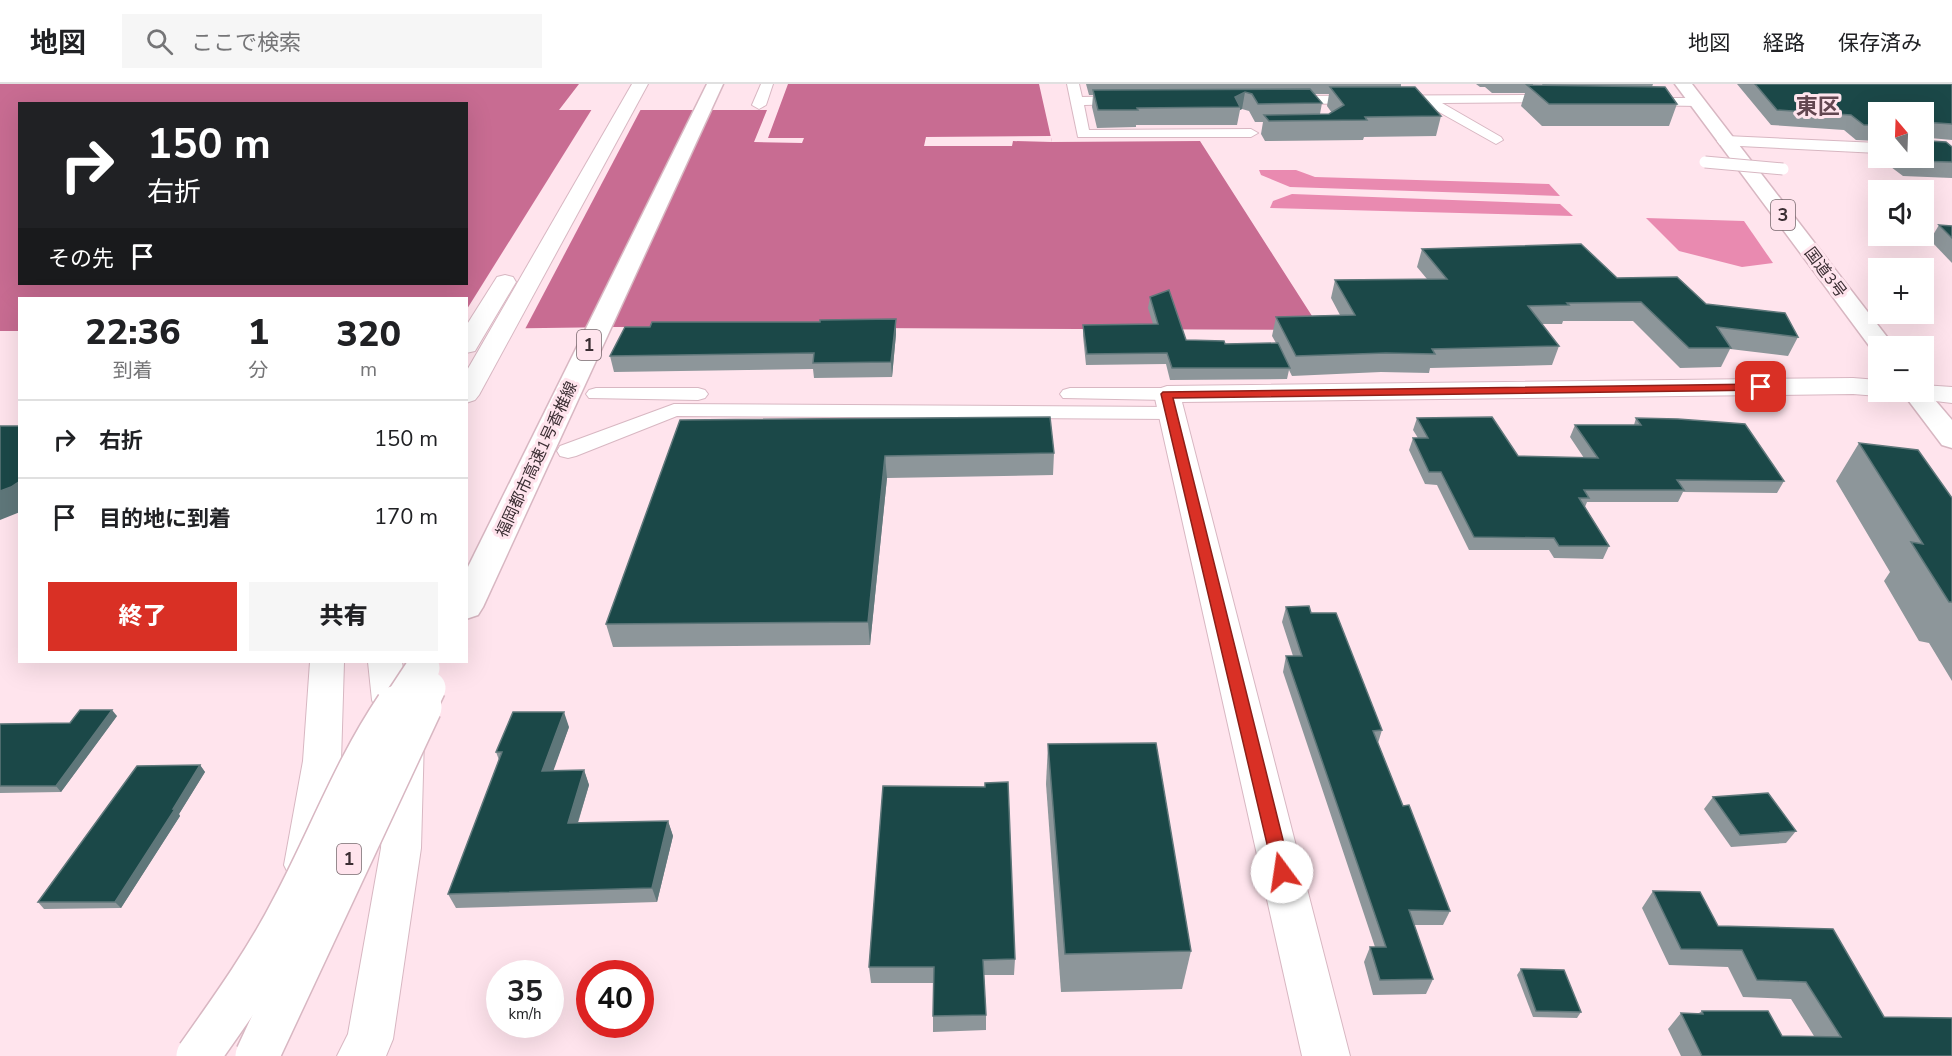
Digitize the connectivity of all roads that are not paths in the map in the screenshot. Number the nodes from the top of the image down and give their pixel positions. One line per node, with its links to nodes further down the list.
1 (623, 84): 31 (street)
2 (640, 84): 33 (street)
3 (767, 84): 22 (street)
4 (1073, 84): 18 (street)
5 (1320, 84): 15 (street)
6 (1401, 84): 16 (street)
7 (1467, 84): 17 (street)
8 (1535, 84): 12 (street)
9 (1683, 84): 21 (highway, 国道3号 / 3)
10 (712, 87): 42 (highway, 福岡都市高速1号香椎線 / 1); 43 (highway, 福岡都市高速1号香椎線 / 1)
11 (1270, 92): 14 (street)
12 (1542, 99): 17 (street); 19 (street)
13 (1143, 100): 18 (street)
14 (1312, 100): 15 (street); 23 (street)
15 (1332, 100): 16 (street)
16 (1427, 100): 17 (street); 25 (street)
17 (1495, 100)
18 (1076, 101): 24 (street)
19 (1557, 102)
20 (1628, 102): 21 (street)
21 (1698, 102): 26 (highway, 国道3号 / 3)
22 (759, 105)
23 (1324, 116)
24 (1252, 130)
25 (1496, 140)
26 (1726, 141): 27 (street); 30 (highway, 国道3号 / 3)
27 (1868, 148)
28 (1705, 162): 29 (street, bridge)
29 (1783, 169)
30 (1874, 336)
31 (468, 343)
32 (1868, 387): 39 (street)
33 (468, 391)
34 (596, 394): 39 (street)
35 (1934, 394): 36 (street)
36 (1952, 395)
37 (1868, 401): 39 (street)
38 (1924, 402): 40 (highway)
39 (1169, 404): 41 (street); 52 (street)
40 (1952, 439)
41 (568, 451)
42 (468, 580)
43 (468, 604)
44 (327, 663): 48 (street)
45 (421, 667): 46 (highway, bridge); 47 (highway, bridge); 49 (highway, 1, bridge); 50 (highway, 1, bridge); 51 (street)
46 (198, 1056)
47 (216, 1056)
48 (238, 1056)
49 (246, 1056)
50 (257, 1056)
51 (361, 1056)
52 (1326, 1056)

